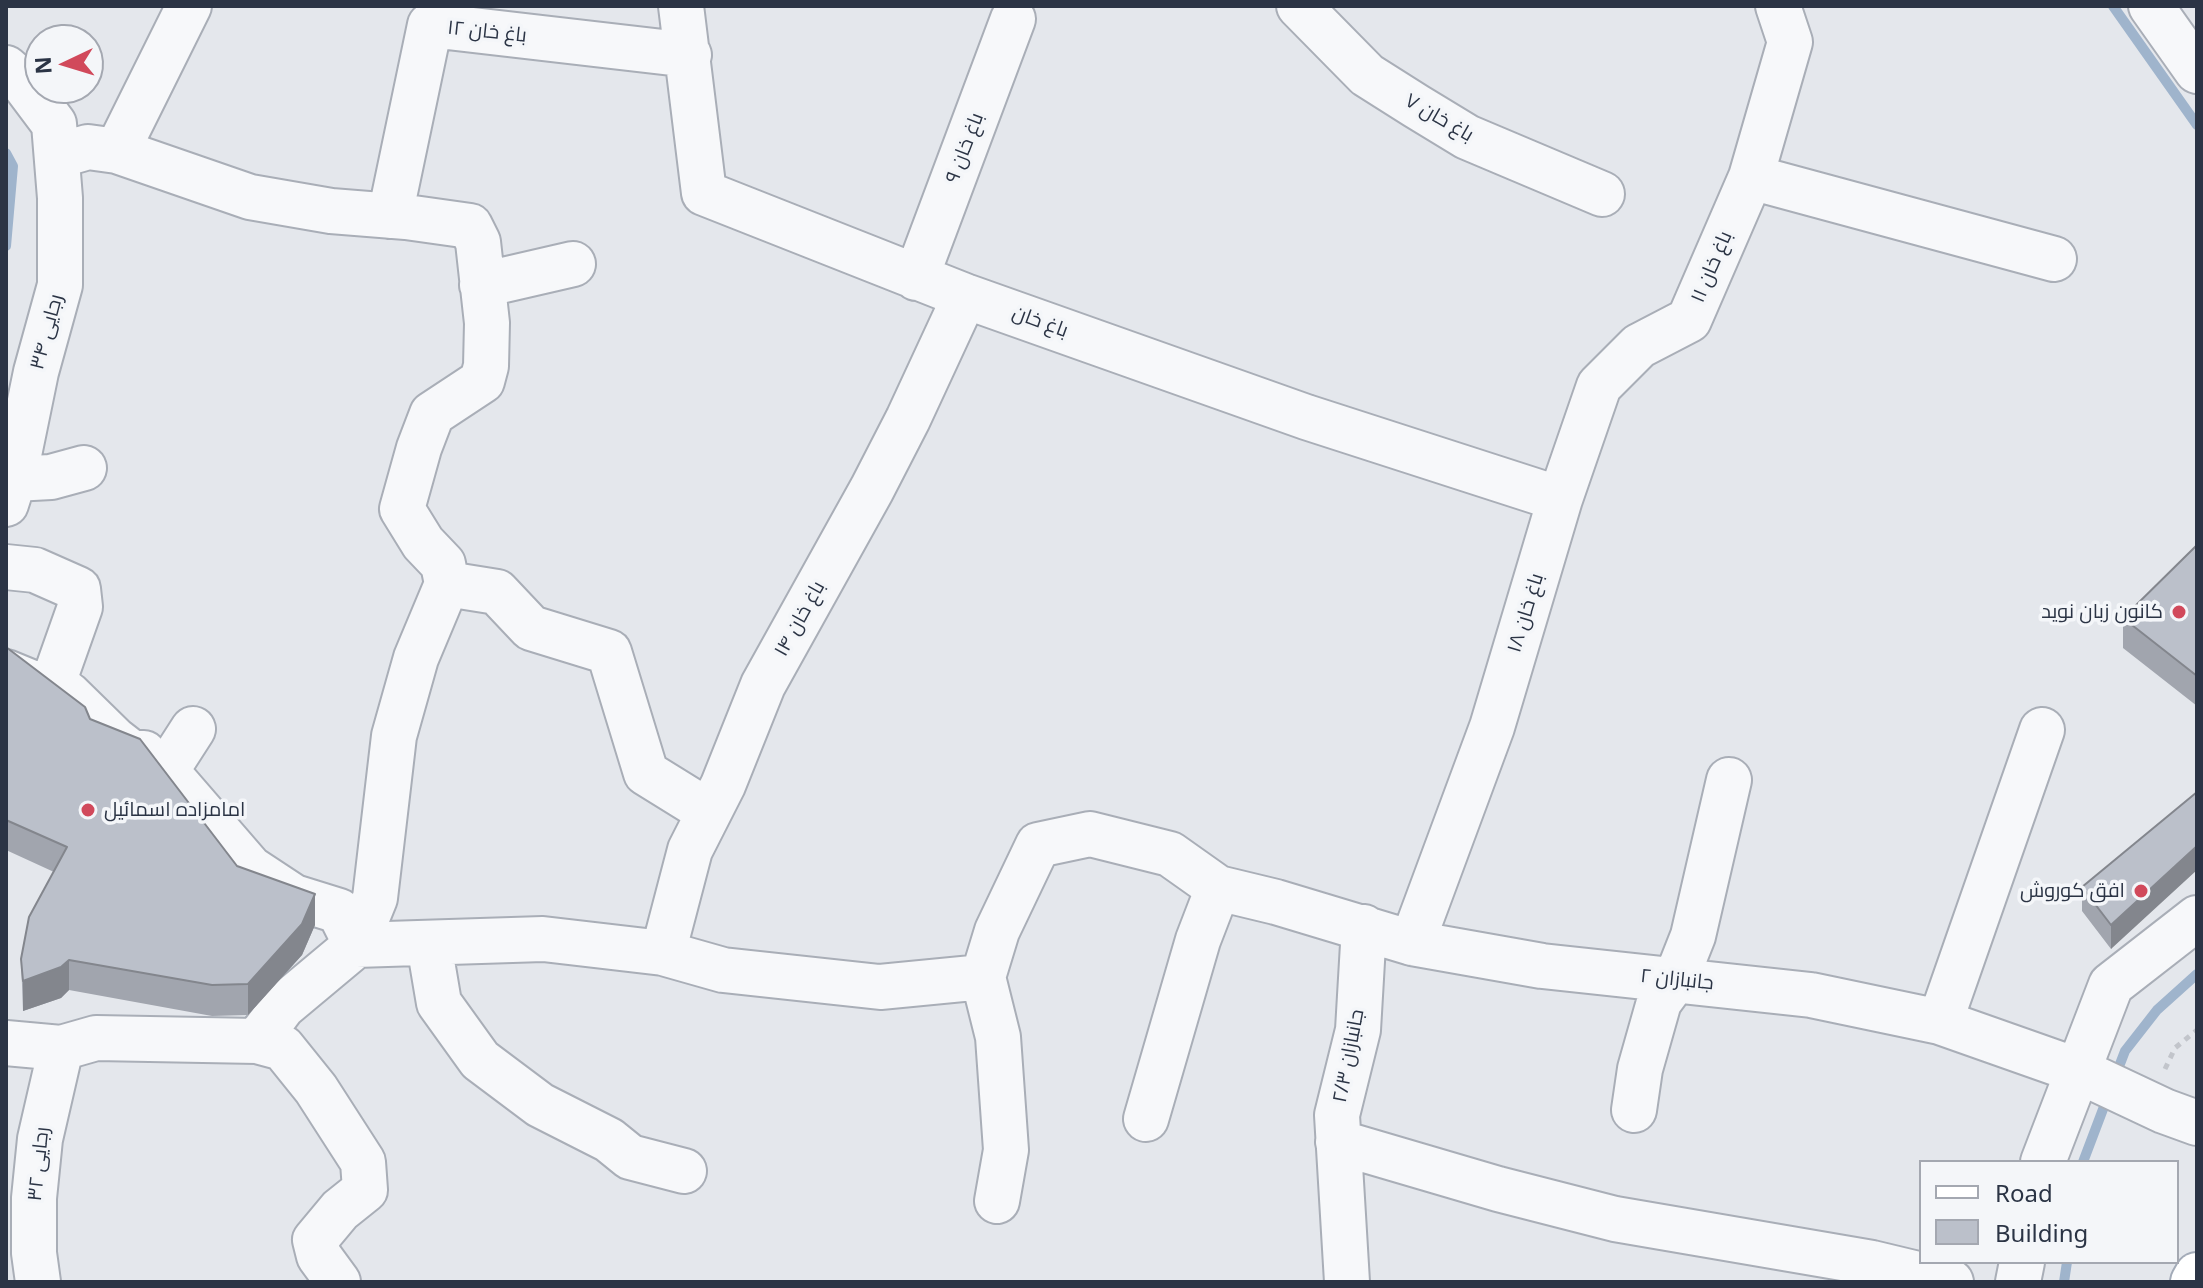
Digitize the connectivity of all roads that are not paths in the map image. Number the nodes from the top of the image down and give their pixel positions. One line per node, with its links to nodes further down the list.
1 (189, 6): 10 (street)
2 (681, 6): 7 (street, باغ خان)
3 (1299, 6): 13 (street, باغ خان ۷)
4 (1778, 6): 12 (street, باغ خان ۱۱)
5 (2151, 6): 9 (street)
6 (1013, 19): 17 (street, باغ خان ۹)
7 (689, 55): 14 (street, باغ خان ۱۲); 17 (street, باغ خان)
8 (6, 68): 11 (street, رجایی ۳۴)
9 (2197, 71)
10 (117, 151): 11 (street); 14 (street)
11 (57, 156): 20 (street, رجایی ۳۴)
12 (1751, 177): 15 (street); 23 (street, باغ خان ۱۱)
13 (1602, 194)
14 (390, 216): 18 (street)
15 (2054, 259)
16 (573, 264): 18 (street)
17 (916, 278): 19 (street, باغ خان)
18 (482, 285): 25 (street)
19 (965, 296): 23 (street, باغ خان); 32 (street, باغ خان ۱۴)
20 (21, 365): 22 (street, رجایی ۳۴)
21 (84, 468): 22 (street)
22 (10, 492)
23 (1560, 499): 36 (street, باغ خان ۱۸)
24 (6, 567): 27 (street)
25 (447, 584): 32 (street); 38 (street)
26 (6, 672): 27 (street)
27 (51, 689): 30 (street)
28 (193, 729): 30 (street)
29 (2042, 730): 42 (street)
30 (166, 771): 38 (street)
31 (1729, 780): 41 (street)
32 (709, 812): 39 (street, باغ خان ۱۴)
33 (1218, 888): 35 (street, جانبازان ۲); 40 (street); 48 (street)
34 (2197, 918): 46 (street)
35 (1364, 927): 36 (street, جانبازان ۲); 50 (street, جانبازان ۲/۳)
36 (1412, 943): 41 (street, جانبازان ۲)
37 (429, 944): 38 (street); 39 (street); 52 (street)
38 (356, 945): 43 (street)
39 (663, 953): 40 (street)
40 (983, 977): 53 (street)
41 (1676, 979): 42 (street, جانبازان ۲); 47 (street)
42 (1940, 1022): 46 (street, جانبازان ۲)
43 (257, 1041): 45 (street); 57 (street)
44 (6, 1043): 45 (street)
45 (61, 1048): 56 (street, رجایی ۳۲)
46 (2079, 1071): 49 (street, جانبازان ۲); 51 (street)
47 (1634, 1110)
48 (1146, 1119)
49 (2197, 1123)
50 (1338, 1142): 54 (street); 58 (street, جانبازان ۲/۳)
51 (2044, 1160)
52 (684, 1171)
53 (997, 1201)
54 (1867, 1273): 59 (street)
55 (2197, 1275): 60 (main road)
56 (38, 1282)
57 (338, 1282)
58 (1347, 1282)
59 (1951, 1282)
60 (2193, 1282)

